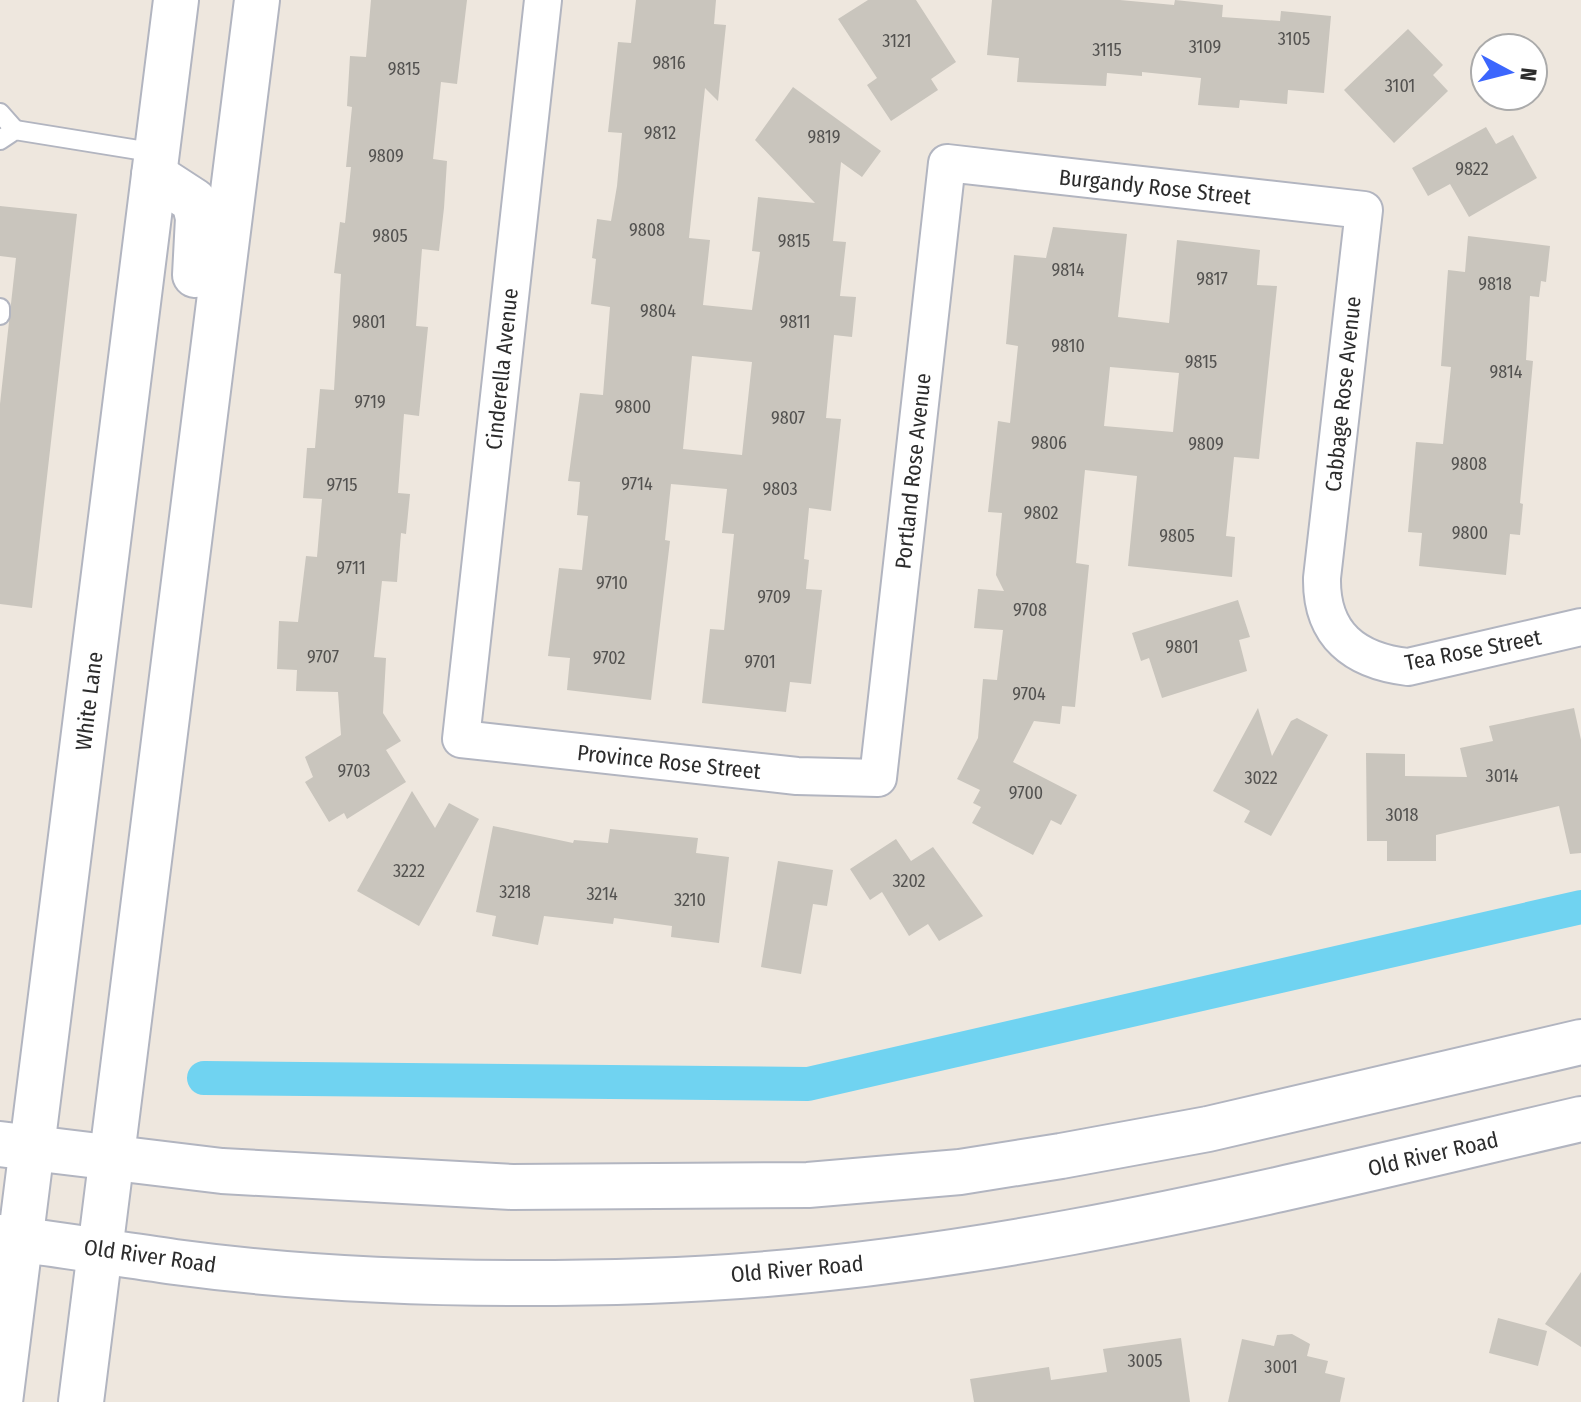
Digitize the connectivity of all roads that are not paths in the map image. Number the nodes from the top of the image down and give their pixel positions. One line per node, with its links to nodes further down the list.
1 (176, 0): 7 (main road, White Lane)
2 (257, 0): 11 (main road)
3 (543, 0): 14 (street, Cinderella Avenue)
4 (0, 113): 5 (lane)
5 (8, 135): 7 (lane)
6 (947, 163): 8 (street, Burgandy Rose Street); 15 (street, Portland Rose Avenue)
7 (156, 164): 11 (main road); 18 (main road, White Lane)
8 (1364, 210): 12 (street, Cabbage Rose Avenue)
9 (0, 308): 10 (lane)
10 (0, 315)
11 (204, 414): 19 (main road)
12 (1322, 578): 13 (street, Tea Rose Street)
13 (1581, 627)
14 (461, 739): 15 (street, Province Rose Street)
15 (878, 778)
16 (1581, 1042): 19 (main road)
17 (1581, 1119): 21 (main road, Old River Road)
18 (16, 1145): 19 (main road); 20 (main road, White Lane)
19 (111, 1158): 21 (main road)
20 (10, 1238): 21 (main road, Old River Road); 22 (main road, White Lane)
21 (100, 1249): 23 (main road)
22 (0, 1402)
23 (81, 1402)

